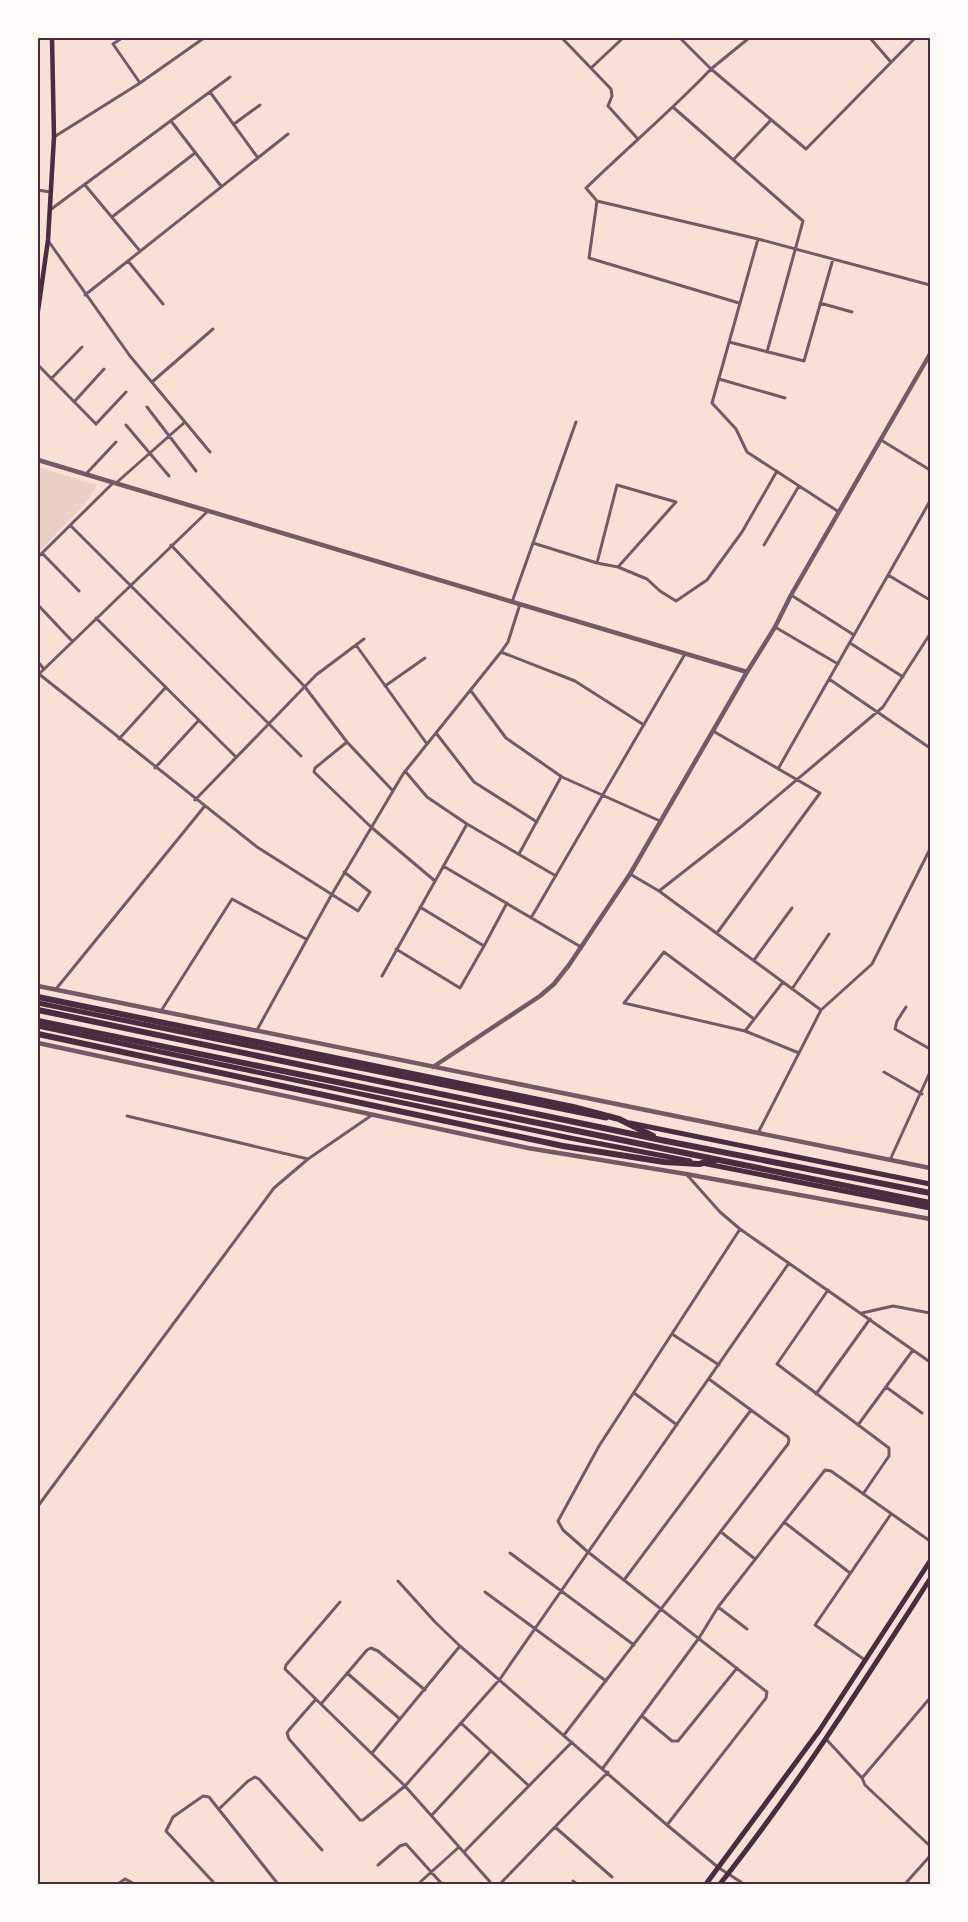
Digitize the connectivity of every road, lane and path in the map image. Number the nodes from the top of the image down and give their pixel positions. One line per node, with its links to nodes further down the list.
1 (52, 38): 22 (main road)
2 (122, 38): 14 (street)
3 (204, 38): 14 (street)
4 (562, 38): 11 (street)
5 (623, 38): 11 (street)
6 (680, 38): 12 (street)
7 (749, 38): 12 (street)
8 (870, 38): 10 (street)
9 (915, 38): 10 (street)
10 (890, 61): 18 (street)
11 (591, 68): 23 (street)
12 (711, 69): 17 (street); 18 (street)
13 (230, 77): 15 (street)
14 (141, 82): 22 (street)
15 (210, 92): 19 (street); 20 (street)
16 (260, 105): 20 (street)
17 (674, 108): 23 (street); 26 (street)
18 (770, 120): 26 (street)
19 (171, 121): 24 (street); 27 (street)
20 (234, 124): 25 (street)
21 (288, 134): 25 (street)
22 (54, 137): 30 (main road)
23 (637, 138): 31 (street)
24 (195, 153): 28 (street); 33 (street)
25 (258, 158): 28 (street)
26 (734, 159): 36 (street)
27 (85, 185): 32 (street); 33 (street)
28 (221, 187): 37 (street)
29 (38, 189): 30 (street)
30 (50, 192): 32 (main road)
31 (597, 201): 34 (street); 43 (street)
32 (50, 210): 35 (main road)
33 (112, 217): 37 (street)
34 (758, 239): 36 (street); 43 (street)
35 (48, 240): 41 (street); 42 (main road)
36 (795, 249): 38 (street); 51 (street)
37 (140, 251): 39 (street)
38 (833, 259): 40 (street); 44 (street)
39 (128, 261): 41 (street); 45 (street)
40 (930, 285)
41 (85, 295): 57 (street)
42 (39, 298): 46 (main road)
43 (739, 303): 49 (street)
44 (820, 303): 47 (street); 51 (street)
45 (163, 304)
46 (38, 311)
47 (852, 312)
48 (213, 329): 57 (street)
49 (729, 342): 51 (street); 56 (street)
50 (82, 347): 55 (street)
51 (767, 352)
52 (930, 354): 66 (street)
53 (38, 365): 55 (street)
54 (104, 369): 60 (street)
55 (51, 378): 60 (street)
56 (719, 379): 59 (street); 73 (street)
57 (152, 382): 62 (street)
58 (126, 392): 60 (street)
59 (785, 398)
60 (74, 402)
61 (147, 407): 65 (street)
62 (185, 422): 65 (street); 68 (street)
63 (576, 422): 82 (street)
64 (126, 425): 69 (street)
65 (169, 436): 69 (street); 72 (street)
66 (881, 440): 71 (street); 80 (street)
67 (116, 442): 74 (street)
68 (210, 452)
69 (150, 453): 75 (street); 76 (street)
70 (38, 460): 74 (street)
71 (930, 470)
72 (196, 471)
73 (777, 471): 77 (street); 88 (street)
74 (85, 475): 76 (street)
75 (169, 476)
76 (114, 483): 79 (street); 81 (street)
77 (799, 486): 80 (street); 84 (street)
78 (930, 501): 89 (street)
79 (208, 511): 83 (street); 94 (street)
80 (839, 512): 92 (street)
81 (70, 525): 85 (street); 90 (street)
82 (533, 543): 87 (street); 94 (street)
83 (171, 545): 90 (street); 117 (street)
84 (764, 545)
85 (42, 553): 86 (street); 91 (street)
86 (38, 557)
87 (597, 563): 88 (street); 88 (street)
88 (618, 567)
89 (888, 575): 93 (street); 100 (street)
90 (130, 585): 97 (street); 121 (street)
91 (79, 591)
92 (791, 595): 98 (street); 100 (street)
93 (930, 600)
94 (512, 602): 95 (street)
95 (520, 604): 105 (street); 106 (street)
96 (38, 605): 102 (street)
97 (96, 618): 102 (street); 116 (street)
98 (775, 627): 109 (street); 111 (street)
99 (930, 634): 113 (street)
100 (854, 635): 103 (street)
101 (364, 639): 104 (street)
102 (72, 641): 110 (street)
103 (850, 643): 109 (street); 113 (street)
104 (356, 645): 115 (street); 117 (street)
105 (501, 652): 118 (street); 122 (street)
106 (685, 654): 111 (street); 122 (street)
107 (424, 658): 115 (street)
108 (38, 662): 110 (street)
109 (838, 664): 114 (street)
110 (44, 669): 112 (street)
111 (747, 672): 123 (street)
112 (38, 674): 125 (street)
113 (903, 677): 119 (street)
114 (829, 679): 119 (street); 132 (street)
115 (385, 686): 127 (street)
116 (166, 687): 120 (street); 125 (street)
117 (305, 687): 121 (street); 126 (street)
118 (471, 691): 124 (street); 134 (street)
119 (878, 711): 128 (street); 135 (street)
120 (200, 720): 130 (street); 131 (street)
121 (268, 724): 129 (street); 130 (street)
122 (644, 725): 137 (street)
123 (713, 730): 132 (street); 140 (street)
124 (436, 733): 127 (street); 141 (street)
125 (119, 739): 131 (street)
126 (347, 742): 136 (street); 143 (street)
127 (427, 744): 133 (street)
128 (930, 748)
129 (301, 756)
130 (236, 757): 138 (street)
131 (155, 768): 138 (street)
132 (778, 769): 135 (street)
133 (405, 771): 136 (street); 142 (street)
134 (562, 777): 137 (street); 141 (street)
135 (798, 780): 151 (street); 157 (street)
136 (393, 791): 143 (street)
137 (603, 795): 140 (street); 149 (street)
138 (195, 800): 139 (street)
139 (204, 807): 152 (street); 168 (street)
140 (660, 821): 148 (street)
141 (537, 822): 145 (street)
142 (467, 824): 145 (street); 146 (street)
143 (371, 827): 147 (street); 150 (street)
144 (930, 849): 173 (street)
145 (519, 854): 149 (street)
146 (443, 866): 150 (street); 153 (street)
147 (344, 872): 152 (street); 152 (street)
148 (630, 874): 151 (street); 161 (street)
149 (556, 876): 156 (street)
150 (435, 881): 154 (street)
151 (659, 891): 157 (street)
152 (332, 894): 159 (street)
153 (507, 903): 156 (street); 160 (street)
154 (420, 907): 160 (street); 162 (street)
155 (792, 908): 163 (street)
156 (531, 918): 161 (street)
157 (717, 933): 163 (street)
158 (829, 934): 167 (street)
159 (306, 939): 174 (street); 178 (street)
160 (484, 946): 162 (street)
161 (581, 947): 184 (street)
162 (396, 950): 164 (street)
163 (754, 961): 165 (street)
164 (382, 976)
165 (783, 982): 167 (street); 175 (street)
166 (38, 986): 168 (street)
167 (792, 988): 173 (street)
168 (55, 990): 174 (street)
169 (38, 997): 191 (highway)
170 (38, 1003): 197 (main road)
171 (906, 1007): 182 (street)
172 (38, 1010): 191 (highway)
173 (821, 1010): 183 (street)
174 (161, 1011): 178 (street)
175 (754, 1019): 179 (street); 179 (street)
176 (38, 1021): 193 (highway)
177 (38, 1026): 200 (main road)
178 (257, 1030): 184 (street)
179 (745, 1031): 183 (street)
180 (38, 1034): 193 (highway)
181 (38, 1042): 188 (street)
182 (930, 1048)
183 (799, 1053): 190 (street)
184 (433, 1067): 190 (street)
185 (884, 1072): 187 (street)
186 (930, 1072): 187 (street)
187 (922, 1094): 194 (street)
188 (372, 1115): 192 (street); 196 (street)
189 (127, 1116): 192 (street)
190 (758, 1133): 194 (street)
191 (661, 1140): 198 (highway)
192 (308, 1159): 221 (street)
193 (718, 1160): 199 (highway)
194 (890, 1160): 195 (street)
195 (930, 1168)
196 (686, 1174): 201 (street); 202 (street)
197 (930, 1184)
198 (930, 1193)
199 (930, 1203)
200 (930, 1208)
201 (930, 1219)
202 (740, 1229): 203 (street); 208 (street)
203 (789, 1263): 204 (street); 211 (street)
204 (828, 1290): 205 (street); 215 (street)
205 (862, 1313): 206 (street); 207 (street)
206 (930, 1313)
207 (870, 1319): 209 (street); 215 (street)
208 (672, 1334): 211 (street); 214 (street)
209 (913, 1350): 210 (street); 213 (street)
210 (930, 1362)
211 (719, 1365): 212 (street)
212 (709, 1379): 216 (street); 218 (street)
213 (886, 1387): 217 (street); 219 (street)
214 (634, 1393): 218 (street); 226 (street)
215 (816, 1394): 219 (street)
216 (751, 1410): 224 (street); 232 (street)
217 (922, 1413)
218 (677, 1425): 226 (street)
219 (858, 1425): 220 (street)
220 (863, 1494): 222 (street); 223 (street)
221 (38, 1506)
222 (891, 1514): 225 (street); 230 (street)
223 (784, 1522): 228 (street); 230 (street)
224 (721, 1532): 228 (street); 238 (street)
225 (930, 1541)
226 (588, 1552): 232 (street); 234 (street)
227 (510, 1553): 234 (street)
228 (755, 1559): 237 (street)
229 (930, 1561): 244 (main road)
230 (850, 1573): 244 (street)
231 (930, 1579): 251 (main road)
232 (624, 1580): 238 (street)
233 (398, 1581): 243 (street)
234 (561, 1591): 239 (street); 242 (street)
235 (485, 1592): 239 (street)
236 (340, 1602): 253 (street)
237 (718, 1607): 240 (street); 241 (street)
238 (662, 1610): 241 (street); 242 (street)
239 (535, 1628): 247 (street); 248 (street)
240 (747, 1629)
241 (699, 1638): 245 (street); 255 (street)
242 (634, 1645): 248 (street)
243 (460, 1646): 247 (street); 250 (street)
244 (865, 1660): 249 (main road)
245 (737, 1668): 255 (street); 270 (street)
246 (347, 1674): 250 (street); 254 (street); 256 (street)
247 (500, 1679): 257 (street); 258 (street)
248 (606, 1681): 258 (street)
249 (847, 1687): 251 (main road); 279 (main road)
250 (424, 1690): 256 (street)
251 (856, 1693): 259 (main road)
252 (930, 1698): 265 (street)
253 (316, 1699): 254 (street); 266 (street)
254 (321, 1704): 262 (street)
255 (642, 1716): 263 (street)
256 (401, 1719): 262 (street)
257 (461, 1723): 261 (street); 266 (street)
258 (564, 1735): 260 (street)
259 (826, 1739): 265 (street); 282 (main road)
260 (572, 1742): 263 (street); 267 (street)
261 (491, 1751): 267 (street); 269 (street)
262 (372, 1753): 266 (street)
263 (603, 1768): 264 (street)
264 (608, 1772): 270 (street); 271 (street)
265 (862, 1778): 273 (street)
266 (405, 1786): 269 (street)
267 (529, 1786): 275 (street)
268 (219, 1809): 274 (street); 287 (street); 288 (street)
269 (432, 1815): 272 (street)
270 (667, 1825): 279 (street)
271 (555, 1827): 283 (street); 292 (street)
272 (459, 1846): 275 (street); 281 (street)
273 (930, 1846)
274 (322, 1850)
275 (464, 1852): 291 (street)
276 (930, 1856): 277 (street)
277 (924, 1863): 280 (street); 297 (street)
278 (378, 1865): 281 (street)
279 (719, 1868): 282 (street); 294 (main road)
280 (930, 1868)
281 (431, 1872): 289 (street); 290 (street)
282 (728, 1874): 295 (main road); 296 (street)
283 (612, 1877)
284 (573, 1881): 293 (street)
285 (118, 1884): 286 (street)
286 (135, 1884)
287 (214, 1884)
288 (278, 1884)
289 (418, 1884)
290 (442, 1884)
291 (492, 1884)
292 (501, 1884)
293 (577, 1884)
294 (706, 1884)
295 (720, 1884)
296 (744, 1884)
297 (905, 1884)

